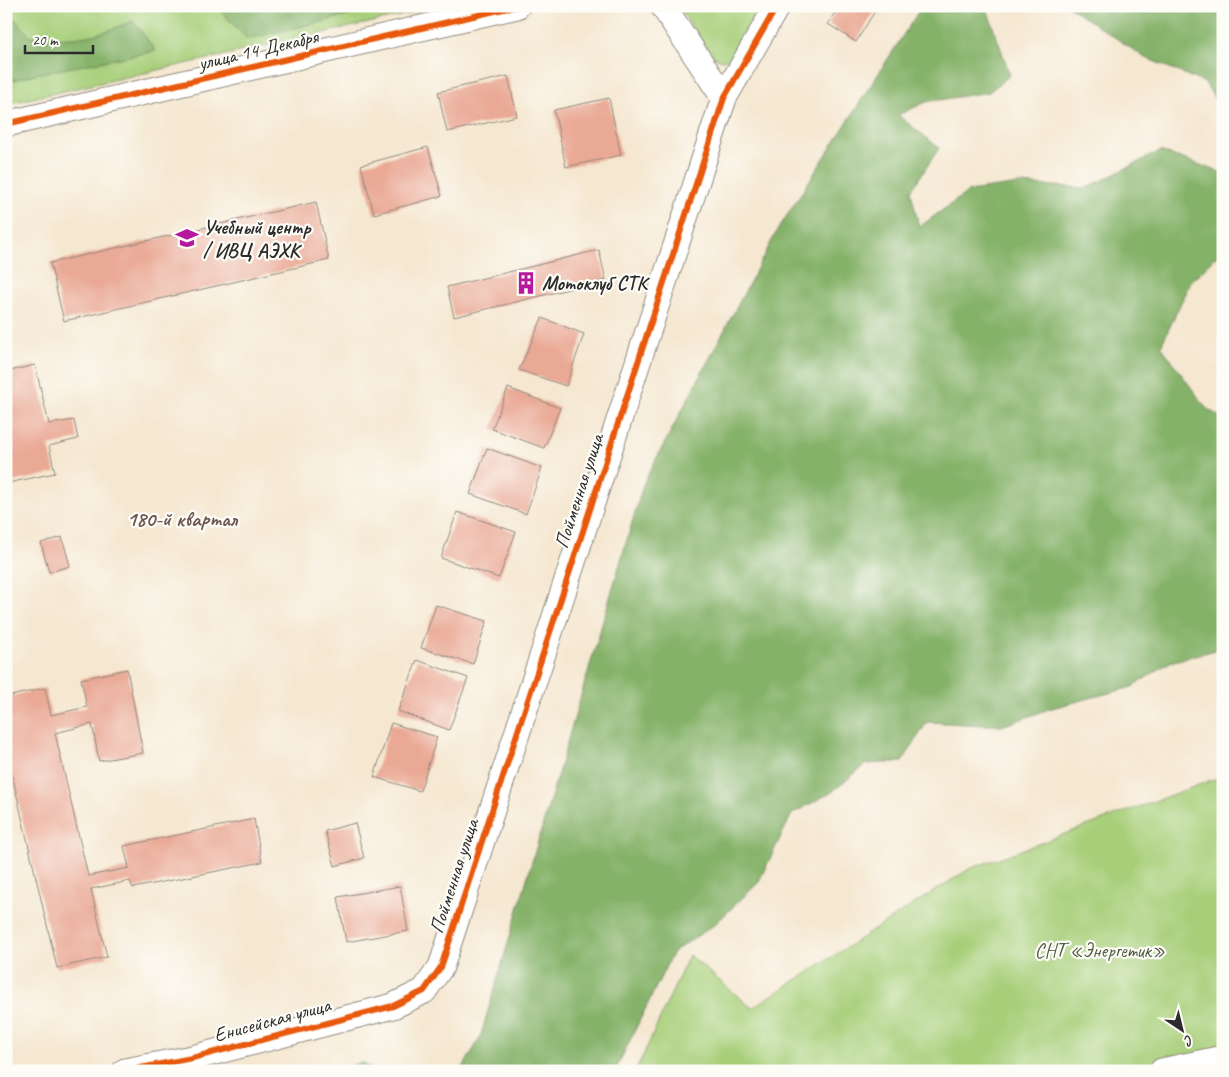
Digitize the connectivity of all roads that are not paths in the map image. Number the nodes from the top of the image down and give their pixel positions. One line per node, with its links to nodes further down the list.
1 (517, 6): 5 (street, улица 14 Декабря)
2 (662, 6): 4 (street)
3 (777, 6): 4 (street, Пойменная улица)
4 (724, 98): 6 (street, Пойменная улица)
5 (6, 124)
6 (424, 991): 8 (street, Енисейская улица)
7 (1223, 1058): 9 (street)
8 (125, 1071)
9 (1162, 1071)

